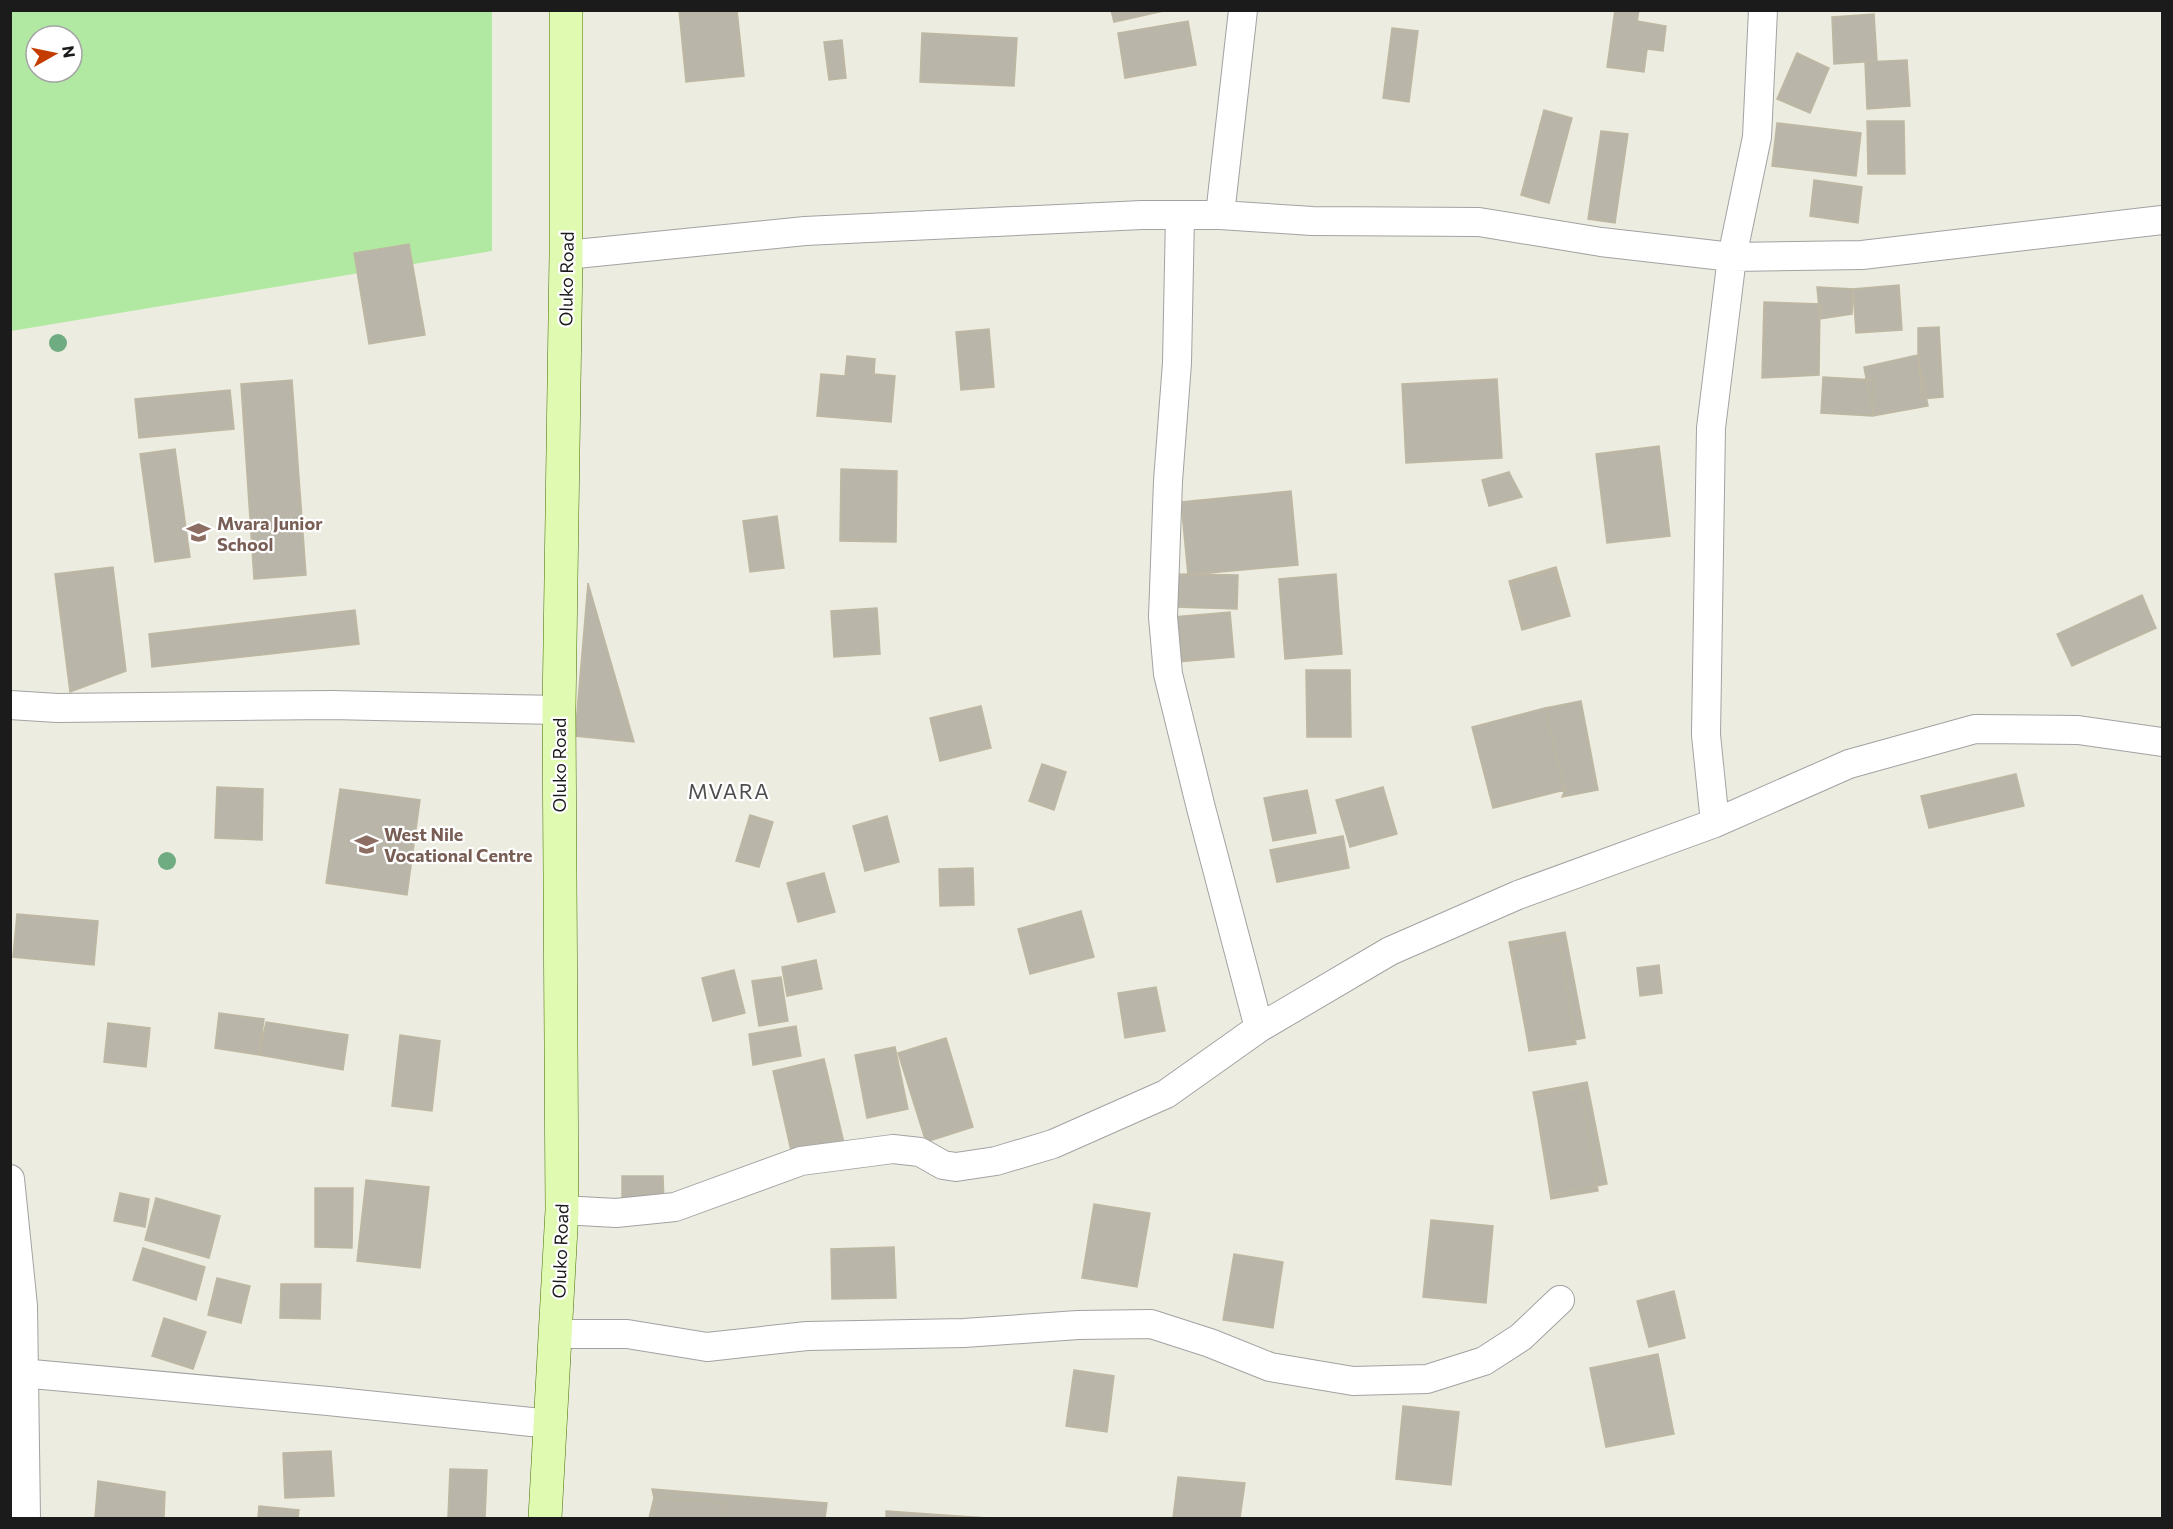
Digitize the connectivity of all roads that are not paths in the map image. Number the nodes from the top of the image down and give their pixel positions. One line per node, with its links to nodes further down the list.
1 (566, 10): 7 (main road, Oluko Road)
2 (1243, 10): 5 (street)
3 (1763, 10): 8 (street)
4 (1180, 215): 5 (street); 7 (street); 13 (street)
5 (1220, 215): 8 (street)
6 (2163, 220): 8 (street)
7 (566, 255): 10 (main road, Oluko Road)
8 (1732, 257): 12 (street)
9 (10, 705): 10 (street)
10 (559, 710): 15 (main road, Oluko Road)
11 (2163, 742): 12 (street)
12 (1715, 823): 13 (street)
13 (1259, 1028): 15 (street)
14 (10, 1179): 18 (street)
15 (562, 1210): 17 (main road, Oluko Road)
16 (1560, 1300): 17 (street)
17 (556, 1334): 19 (main road, Oluko Road)
18 (17, 1373): 19 (street); 20 (street)
19 (551, 1424): 21 (main road, Oluko Road)
20 (26, 1518)
21 (545, 1518)

